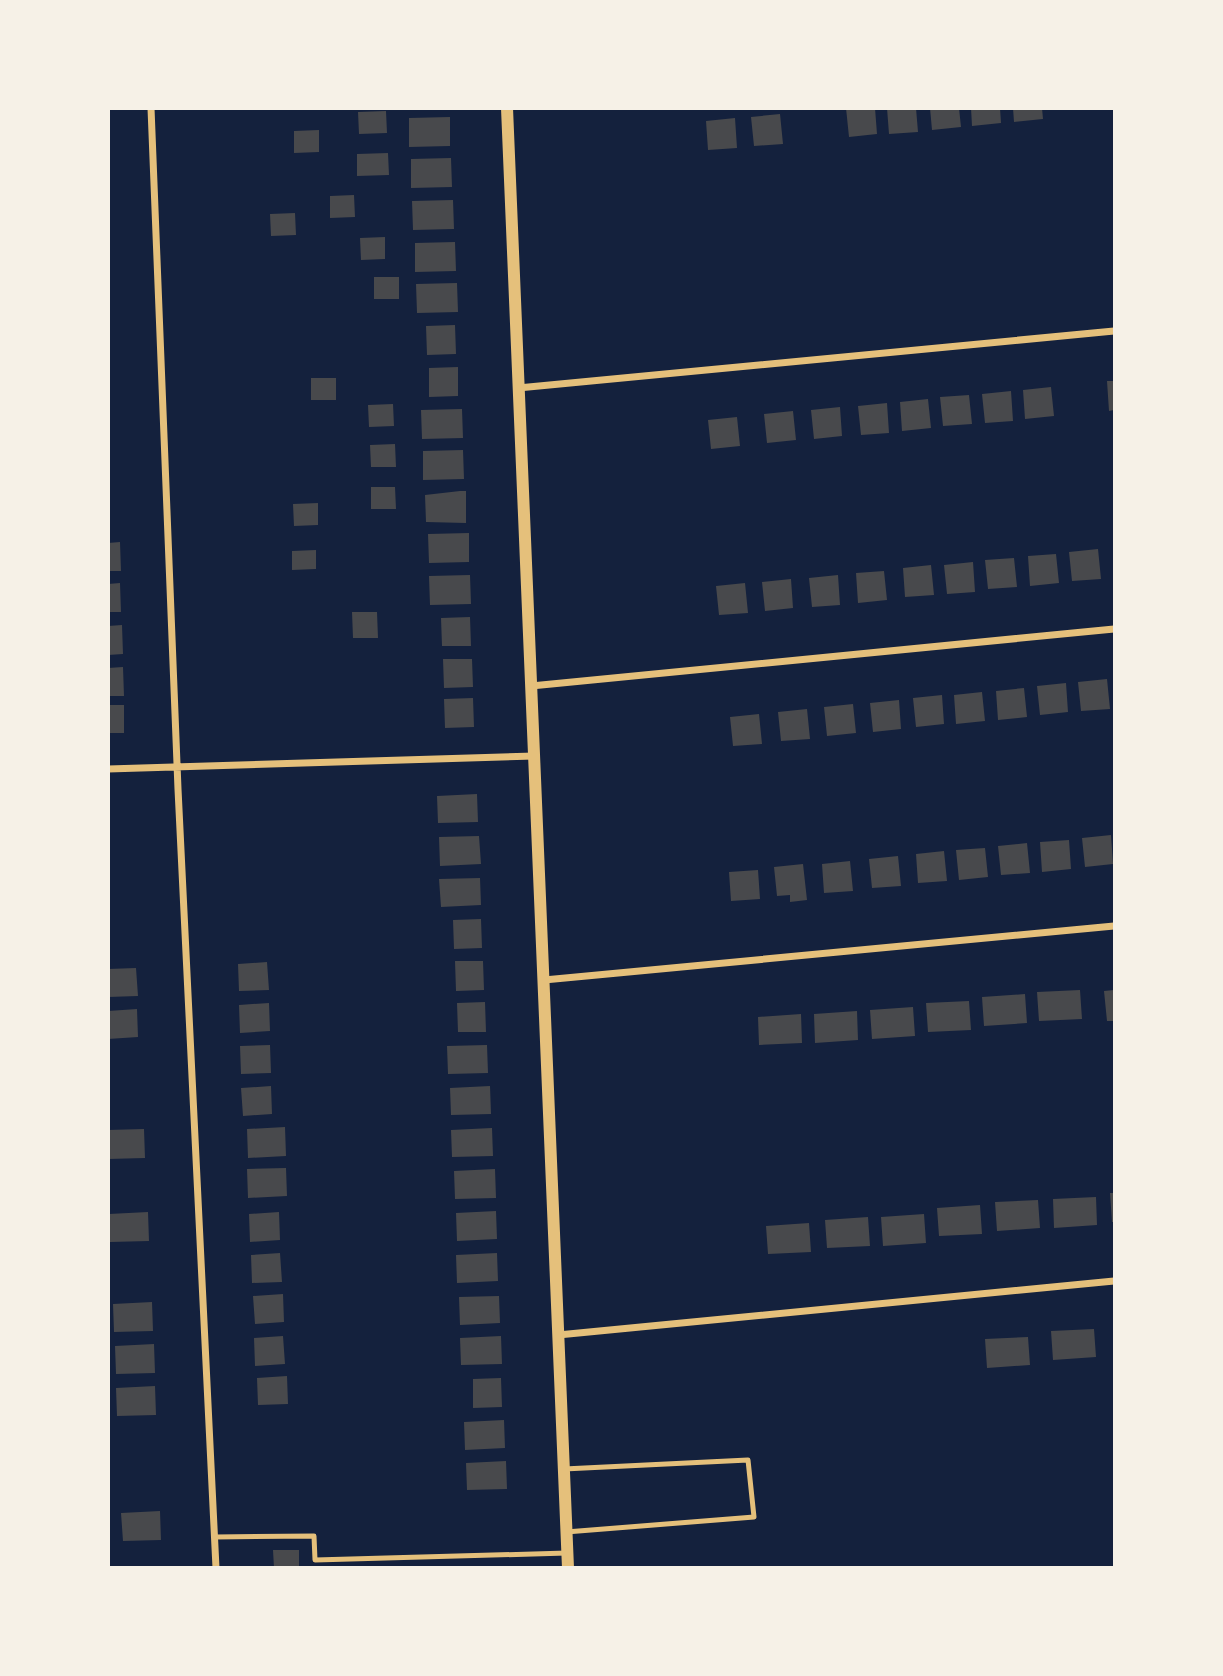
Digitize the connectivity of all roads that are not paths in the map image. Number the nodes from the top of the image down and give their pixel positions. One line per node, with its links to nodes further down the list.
1 (151, 108): 8 (street)
2 (507, 108): 4 (street)
3 (1115, 331): 4 (street)
4 (518, 388): 6 (street)
5 (1115, 629): 6 (street)
6 (531, 686): 7 (street)
7 (534, 756): 8 (street); 11 (street)
8 (177, 767): 9 (street); 16 (street)
9 (108, 769)
10 (1115, 926): 11 (street)
11 (544, 980): 13 (street)
12 (1115, 1281): 13 (street)
13 (558, 1335): 14 (street)
14 (564, 1469): 15 (street); 15 (lane)
15 (566, 1532): 17 (street)
16 (215, 1537): 17 (lane); 18 (street)
17 (567, 1553): 19 (street)
18 (216, 1567)
19 (568, 1567)

